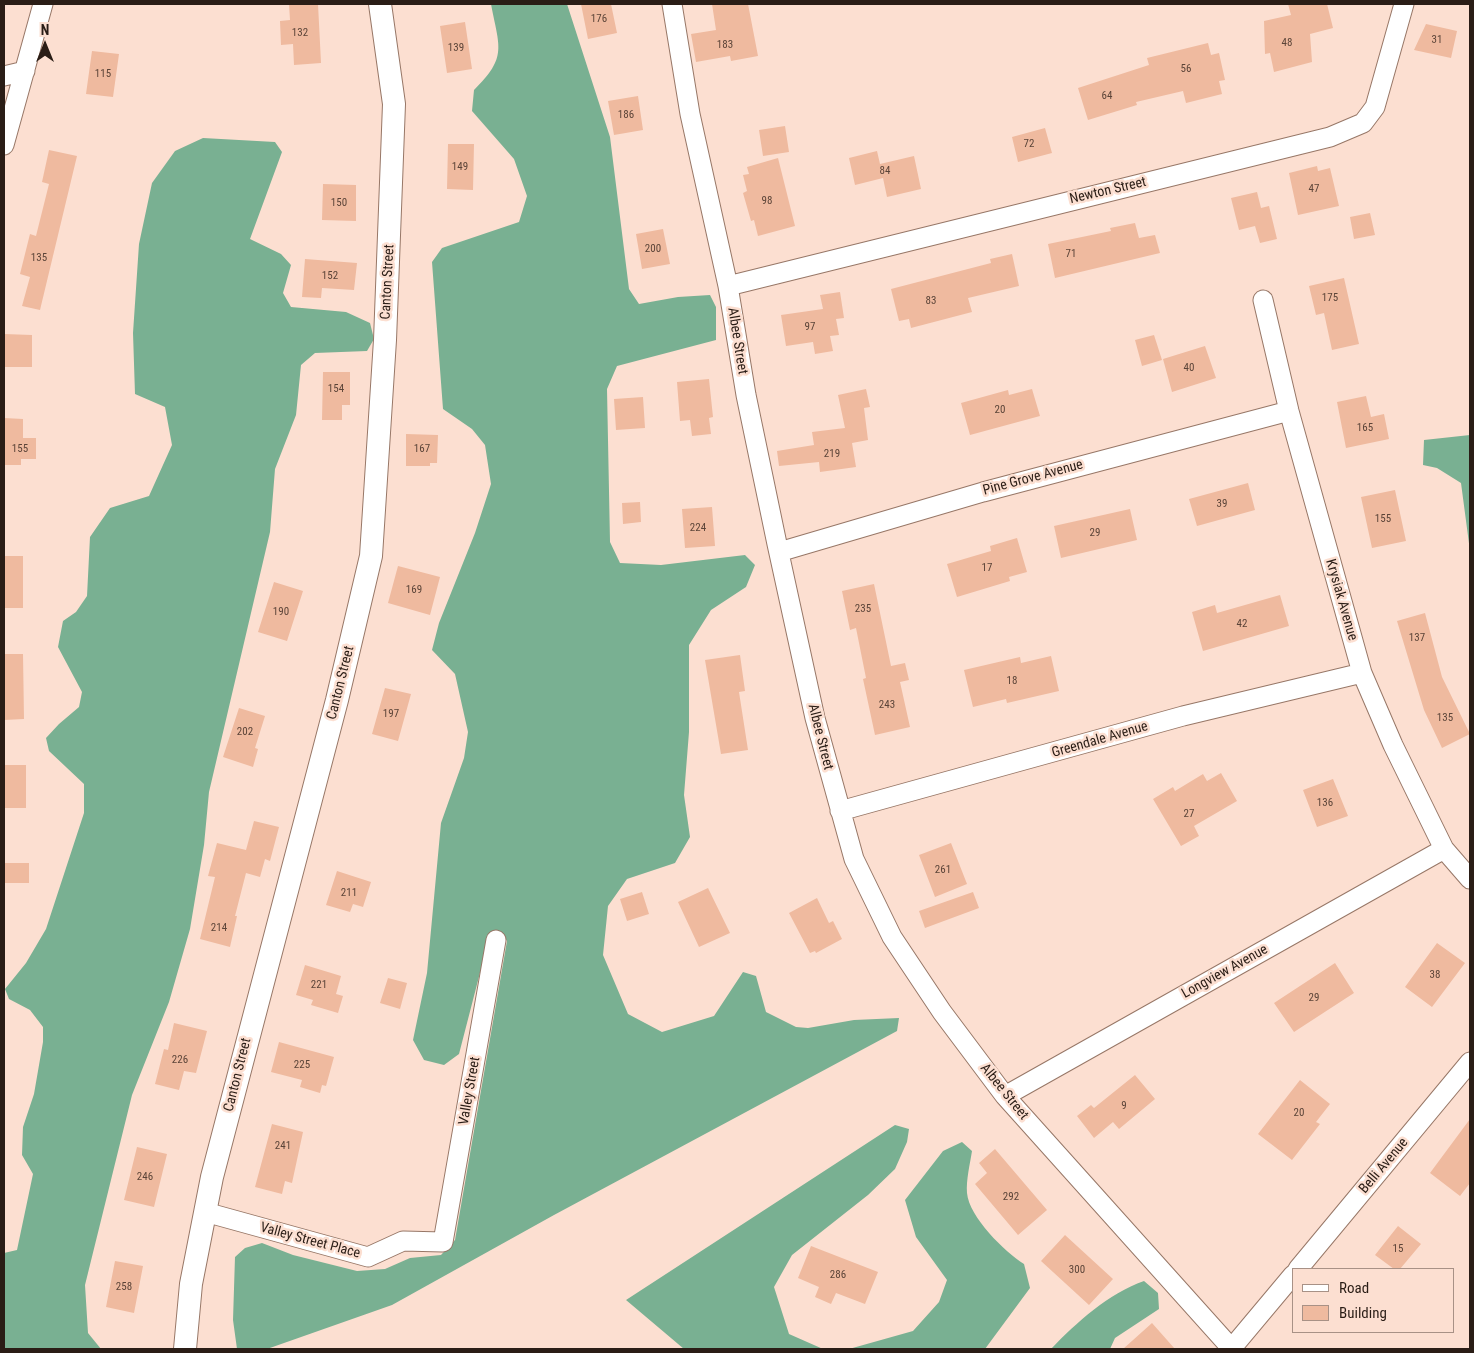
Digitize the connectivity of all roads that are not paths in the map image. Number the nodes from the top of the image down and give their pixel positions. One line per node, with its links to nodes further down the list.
1 (43, 4): 5 (street)
2 (380, 4): 19 (street, Canton Street)
3 (672, 4): 8 (street, Albee Street)
4 (1404, 4): 8 (street, Newton Street)
5 (25, 71): 6 (street); 7 (street)
6 (4, 76)
7 (4, 145)
8 (728, 286): 11 (street, Albee Street)
9 (1263, 300): 10 (street, Krysiak Avenue)
10 (1289, 410): 11 (street, Pine Grove Avenue); 12 (street, Krysiak Avenue)
11 (779, 552): 13 (street, Albee Street)
12 (1362, 673): 13 (street, Greendale Avenue); 14 (street, Krysiak Avenue)
13 (840, 811): 18 (street, Albee Street)
14 (1444, 849): 15 (street, Krysiak Avenue); 18 (street, Longview Avenue)
15 (1470, 879)
16 (496, 940): 20 (street, Valley Street)
17 (1470, 1062): 21 (street, Belli Avenue)
18 (1006, 1096): 24 (street, Albee Street)
19 (205, 1212): 20 (street, Valley Street Place); 23 (street, Canton Street)
20 (443, 1242)
21 (1299, 1268)
22 (1292, 1276): 24 (street)
23 (185, 1349)
24 (1232, 1349)

